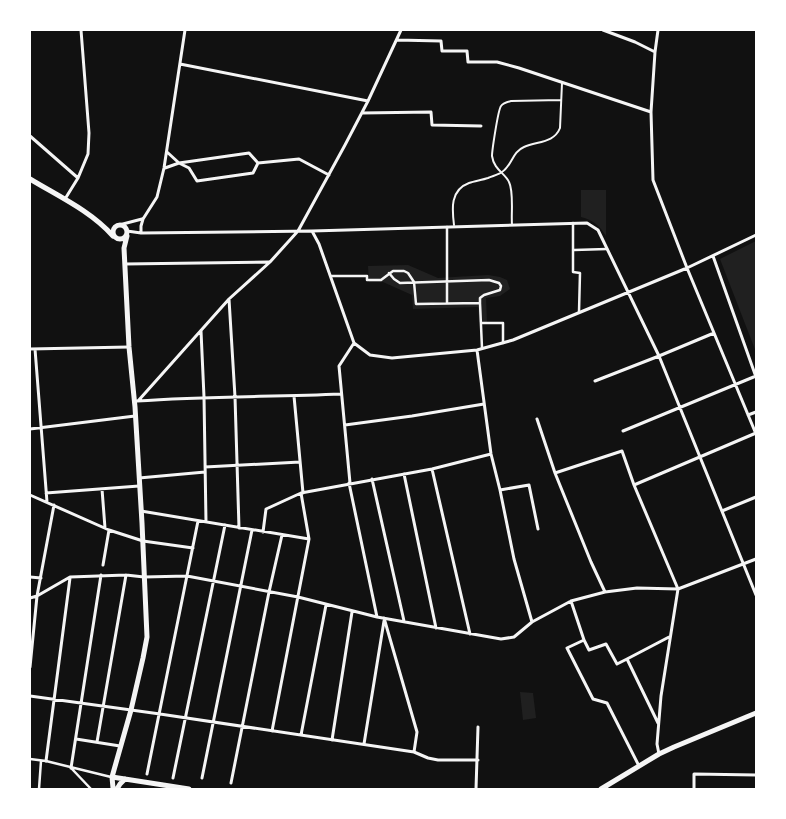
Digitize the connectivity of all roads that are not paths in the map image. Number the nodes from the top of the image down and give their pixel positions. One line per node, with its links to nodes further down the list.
1 (81, 30): 22 (street)
2 (185, 30): 8 (street)
3 (402, 30): 6 (street)
4 (603, 30): 7 (street)
5 (658, 30): 7 (street)
6 (397, 40): 9 (street); 11 (street)
7 (655, 52): 12 (street)
8 (180, 64): 11 (street); 16 (street)
9 (562, 83): 10 (lane); 12 (street)
10 (561, 100): 20 (lane); 20 (lane)
11 (368, 101): 13 (street)
12 (651, 112): 43 (street)
13 (362, 113): 14 (street); 21 (street)
14 (481, 126)
15 (30, 136): 22 (street)
16 (167, 152): 17 (street); 19 (street)
17 (179, 163): 18 (street); 18 (street); 19 (street)
18 (258, 163): 21 (street)
19 (164, 168): 25 (street)
20 (501, 173): 28 (lane); 31 (lane)
21 (329, 175): 33 (street)
22 (78, 178): 24 (street)
23 (30, 179): 24 (main road)
24 (65, 200): 27 (main road)
25 (143, 219): 29 (street); 32 (street); 34 (street)
26 (573, 223): 28 (street); 38 (street); 39 (street)
27 (102, 225): 29 (main road); 37 (main road)
28 (512, 225): 31 (street)
29 (117, 226): 32 (main road); 37 (main road)
30 (447, 227): 31 (street); 35 (street); 47 (street)
31 (454, 227)
32 (127, 231): 34 (street); 37 (main road); 42 (main road)
33 (298, 231): 34 (street); 35 (street); 41 (street)
34 (141, 232)
35 (312, 232): 45 (street)
36 (756, 235): 40 (street)
37 (113, 236)
38 (607, 249): 39 (street); 48 (street)
39 (573, 250): 52 (street)
40 (713, 256): 43 (street); 63 (street)
41 (270, 262): 42 (street); 49 (street)
42 (125, 264): 58 (main road)
43 (687, 268): 48 (street); 55 (street)
44 (389, 274): 45 (street); 46 (street); 46 (street)
45 (330, 276): 56 (street)
46 (414, 282): 47 (street); 51 (street)
47 (447, 282): 50 (street); 51 (street)
48 (628, 292): 52 (street); 62 (street)
49 (230, 299): 54 (street); 69 (street)
50 (480, 303): 51 (street); 53 (street)
51 (447, 304)
52 (579, 312): 57 (street)
53 (481, 324): 57 (street); 59 (street)
54 (201, 331): 68 (street); 70 (street)
55 (714, 333): 62 (street); 65 (street)
56 (354, 343): 61 (street); 66 (street)
57 (503, 343): 59 (street)
58 (129, 347): 60 (street); 70 (main road)
59 (482, 348): 61 (street)
60 (32, 349): 78 (street)
61 (476, 350): 71 (street)
62 (658, 356): 64 (street); 72 (street)
63 (756, 376): 65 (street)
64 (595, 381)
65 (735, 385): 72 (street); 74 (street)
66 (341, 394): 67 (street); 77 (street)
67 (294, 396): 69 (street); 84 (street)
68 (204, 397): 69 (street); 70 (street); 86 (street)
69 (235, 397): 85 (street)
70 (136, 401): 75 (main road)
71 (484, 404): 77 (street); 82 (street)
72 (680, 408): 80 (street); 83 (street)
73 (756, 412): 74 (street)
74 (748, 414): 81 (street)
75 (135, 416): 78 (street); 91 (main road)
76 (537, 420): 89 (street)
77 (344, 425): 93 (street)
78 (41, 427): 79 (street); 98 (street)
79 (30, 429)
80 (623, 431)
81 (756, 433): 83 (street)
82 (491, 454): 87 (street); 97 (street)
83 (700, 456): 94 (street); 105 (street)
84 (300, 462): 85 (street); 99 (street)
85 (238, 464): 86 (street); 110 (street)
86 (205, 467): 88 (street)
87 (432, 469): 90 (street); 146 (street)
88 (206, 472): 91 (street); 107 (street)
89 (555, 473): 94 (street); 133 (street)
90 (404, 474): 92 (street); 145 (street)
91 (139, 478): 95 (main road)
92 (372, 479): 93 (street); 143 (street)
93 (350, 483): 99 (street); 141 (street)
94 (634, 485): 131 (street)
95 (140, 486): 96 (street); 104 (main road)
96 (102, 488): 98 (street); 109 (street)
97 (500, 490): 111 (street); 144 (street)
98 (46, 493): 102 (street)
99 (302, 493): 114 (street); 116 (street)
100 (30, 495): 102 (street)
101 (756, 497): 105 (street)
102 (47, 502): 103 (street)
103 (54, 505): 109 (street); 127 (street)
104 (142, 511): 106 (street); 117 (main road)
105 (722, 512): 120 (street)
106 (198, 521): 107 (street); 118 (street)
107 (206, 522): 108 (street)
108 (225, 525): 110 (street); 129 (street)
109 (105, 528): 112 (street)
110 (239, 528): 113 (street)
111 (538, 529)
112 (109, 530): 117 (street); 121 (street)
113 (252, 530): 114 (street); 130 (street)
114 (263, 532): 115 (street)
115 (282, 535): 116 (street); 132 (street)
116 (309, 539): 136 (street)
117 (143, 541): 118 (street); 128 (main road)
118 (193, 548): 124 (street)
119 (756, 559): 120 (street)
120 (743, 564): 131 (street); 134 (street)
121 (103, 565)
122 (101, 575): 123 (street); 126 (street); 153 (street)
123 (126, 575): 128 (street); 154 (street)
124 (187, 576): 128 (street); 129 (street); 157 (street)
125 (30, 577): 127 (street)
126 (70, 577): 135 (street); 152 (street)
127 (40, 578): 135 (street)
128 (144, 578): 155 (main road)
129 (214, 582): 130 (street); 158 (street)
130 (241, 586): 132 (street); 159 (street)
131 (678, 589): 133 (street); 147 (street)
132 (268, 592): 136 (street); 161 (street)
133 (605, 592): 138 (street)
134 (756, 595)
135 (37, 596): 137 (street); 150 (street)
136 (298, 597): 139 (street); 163 (street)
137 (30, 598)
138 (571, 601): 144 (street); 148 (street)
139 (326, 605): 140 (street); 164 (street)
140 (352, 612): 141 (street); 166 (street)
141 (377, 617): 142 (street)
142 (384, 618): 143 (street); 168 (street); 170 (street)
143 (404, 621): 145 (street)
144 (532, 622): 146 (street)
145 (436, 628): 146 (street)
146 (470, 634)
147 (670, 637): 149 (street); 160 (street)
148 (584, 640): 149 (street); 176 (street)
149 (627, 659): 160 (street)
150 (30, 667)
151 (30, 696): 152 (street)
152 (54, 700): 153 (street); 175 (street)
153 (82, 703): 154 (street); 165 (street)
154 (103, 706): 155 (street); 167 (street)
155 (131, 710): 157 (street); 169 (main road)
156 (756, 713): 171 (main road)
157 (160, 714): 158 (street); 178 (street)
158 (186, 718): 159 (street); 181 (street)
159 (214, 722): 161 (street); 182 (street)
160 (658, 725): 171 (street)
161 (242, 727): 163 (street); 184 (street)
162 (478, 727): 174 (street)
163 (272, 731): 164 (street)
164 (300, 735): 166 (street)
165 (76, 739): 167 (street); 177 (street)
166 (332, 740): 168 (street)
167 (97, 742): 169 (street)
168 (364, 744): 170 (street)
169 (120, 746): 180 (main road)
170 (414, 752): 174 (street)
171 (659, 754): 176 (main road)
172 (30, 759): 173 (street)
173 (41, 760): 175 (street); 185 (street)
174 (478, 760): 189 (street)
175 (46, 761): 177 (street)
176 (639, 766): 190 (main road)
177 (71, 768): 180 (street); 186 (street)
178 (147, 774)
179 (756, 774): 191 (street)
180 (112, 777): 183 (main road); 187 (main road)
181 (173, 778)
182 (202, 778)
183 (125, 779): 187 (main road); 188 (main road)
184 (231, 783)
185 (39, 789)
186 (91, 789)
187 (114, 789)
188 (189, 789)
189 (476, 789)
190 (601, 789)
191 (694, 789)

